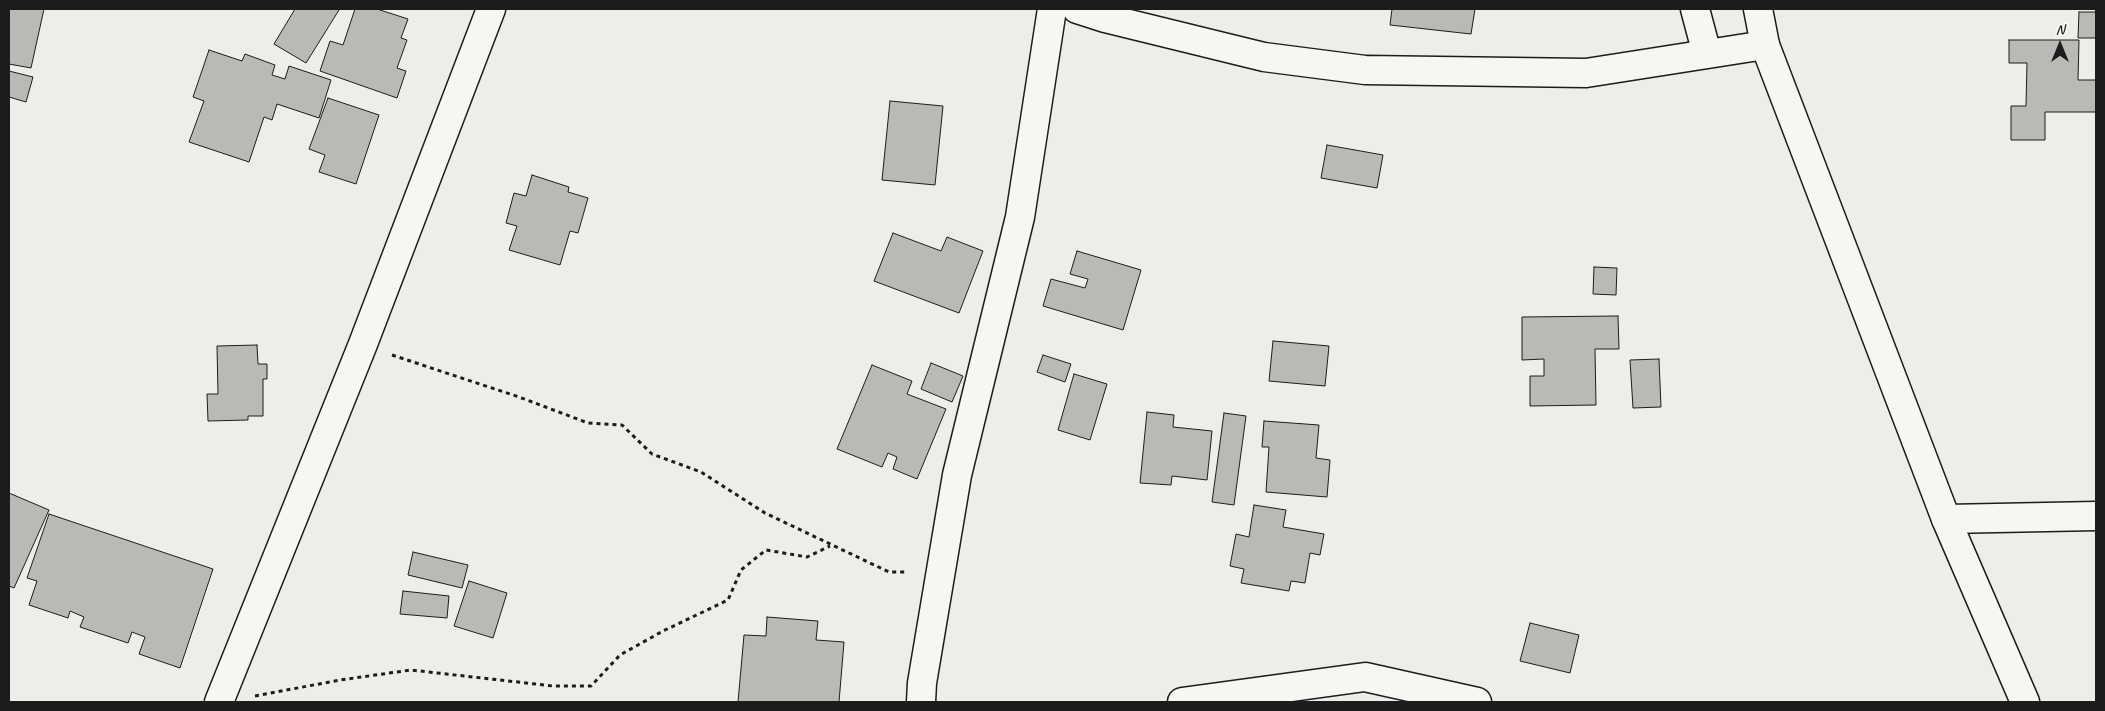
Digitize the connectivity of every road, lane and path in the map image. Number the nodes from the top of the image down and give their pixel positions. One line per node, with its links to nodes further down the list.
1 (491, 9): 8 (main road)
2 (1052, 9): 12 (main road)
3 (1077, 9): 7 (main road)
4 (1695, 9): 7 (main road)
5 (1758, 9): 6 (main road)
6 (1765, 45): 7 (main road); 10 (main road)
7 (1707, 54)
8 (363, 344): 11 (path); 14 (main road)
9 (2096, 516): 10 (main road)
10 (1946, 519): 18 (main road)
11 (830, 546): 12 (path); 13 (path)
12 (941, 573): 15 (main road)
13 (252, 697)
14 (219, 702)
15 (921, 702)
16 (1182, 702): 17 (main road)
17 (1477, 702)
18 (2025, 702)

